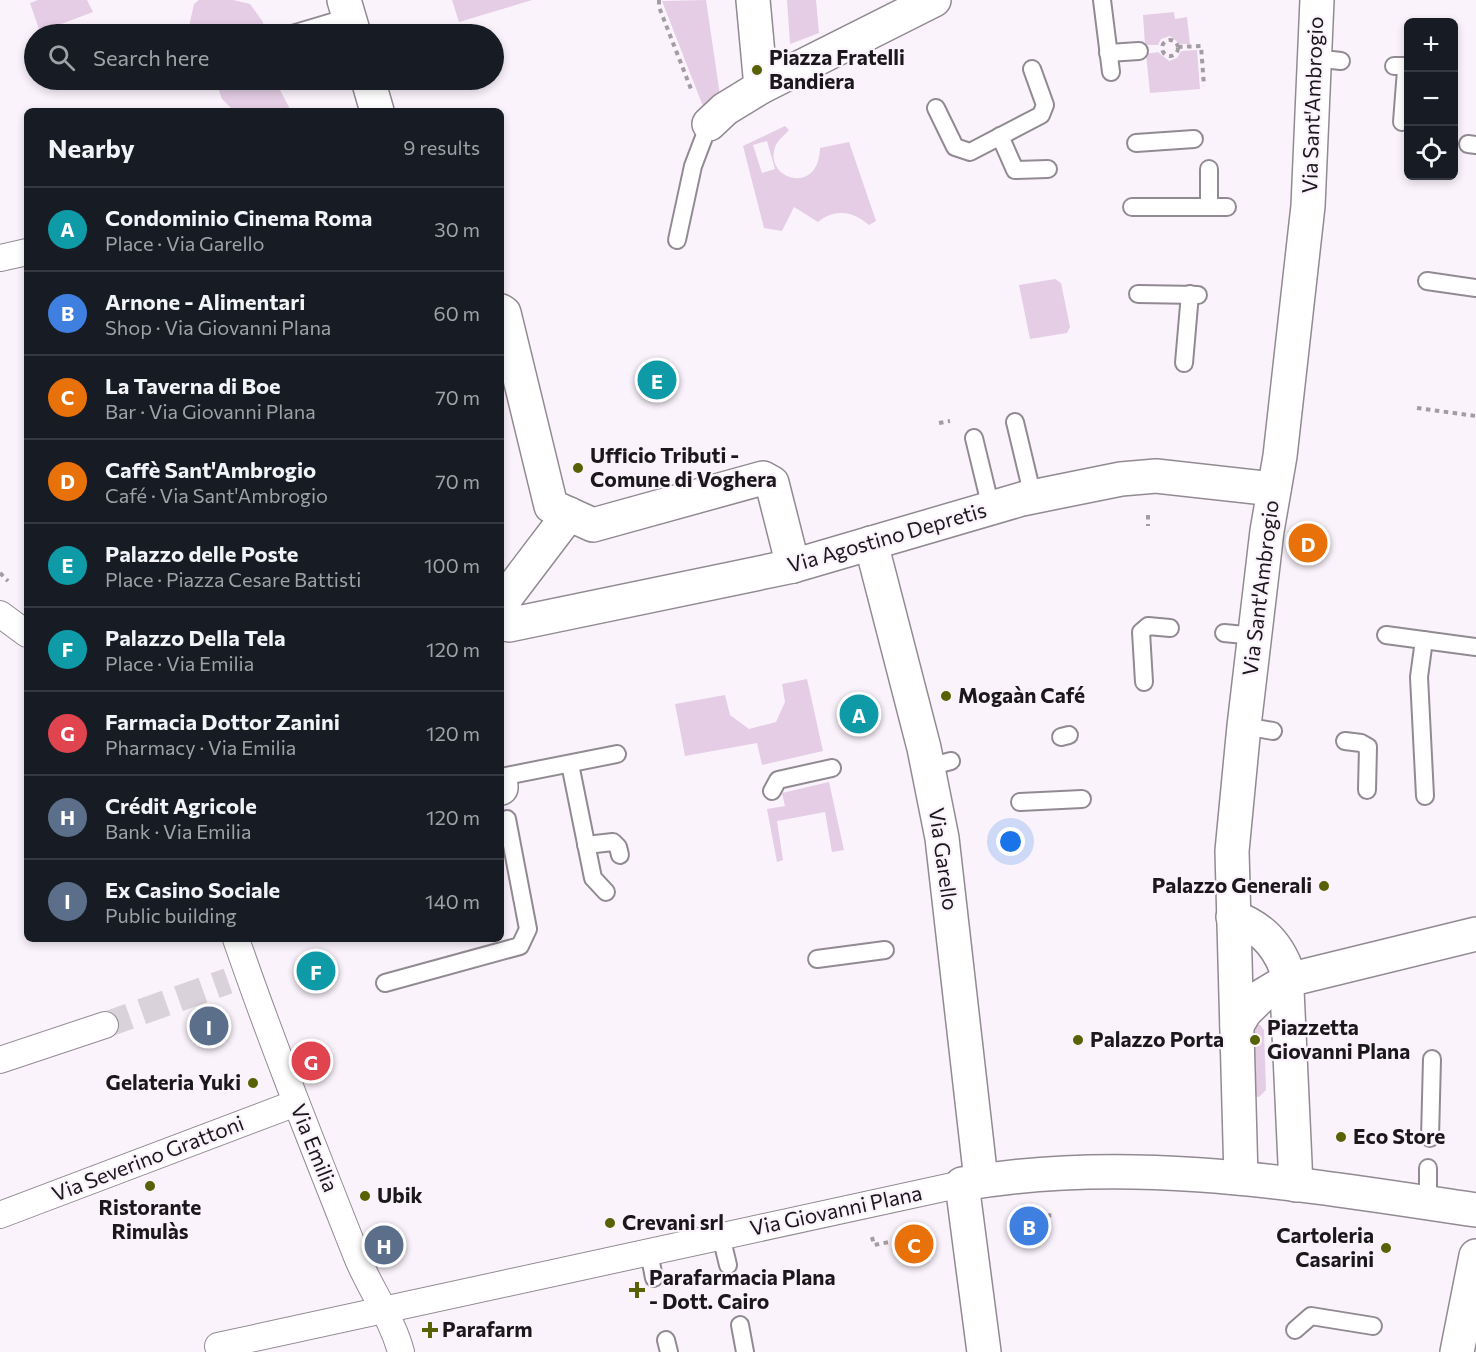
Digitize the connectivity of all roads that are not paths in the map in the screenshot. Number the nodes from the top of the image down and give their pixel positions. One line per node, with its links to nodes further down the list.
1 (753, 0): 12 (street)
2 (934, 0): 12 (street)
3 (1102, 0): 8 (lane)
4 (1317, 0): 36 (street, Via Sant'Ambrogio)
5 (349, 17): 6 (lane)
6 (326, 24)
7 (1139, 51): 8 (lane)
8 (1108, 53): 11 (lane)
9 (1394, 66): 16 (lane)
10 (1032, 69): 18 (lane)
11 (1111, 72)
12 (761, 87): 17 (street)
13 (371, 90): 14 (street)
14 (376, 108)
15 (936, 108): 18 (lane)
16 (1402, 122)
17 (709, 124): 26 (lane)
18 (1000, 136): 21 (lane)
19 (1194, 139): 20 (lane)
20 (1136, 143)
21 (1048, 169)
22 (1209, 169): 23 (lane)
23 (1209, 206): 24 (lane); 25 (lane)
24 (1132, 207)
25 (1227, 207)
26 (677, 240)
27 (24, 253): 28 (street)
28 (0, 258)
29 (1427, 281): 30 (lane)
30 (1476, 288)
31 (1138, 294): 33 (lane)
32 (504, 313): 39 (street)
33 (1184, 363)
34 (1015, 422): 37 (lane)
35 (974, 438): 38 (lane)
36 (1274, 489): 37 (street, Via Agostino Depretis); 63 (street, Via Sant'Ambrogio)
37 (1033, 497): 38 (street, Via Agostino Depretis)
38 (992, 508): 40 (street, Via Agostino Depretis)
39 (569, 514): 41 (street); 42 (street)
40 (871, 543): 41 (street, Via Agostino Depretis); 78 (street, Via Garello)
41 (793, 566): 43 (street, Via Agostino Depretis)
42 (504, 610)
43 (504, 611)
44 (1170, 628): 48 (lane)
45 (1386, 635): 46 (lane)
46 (1424, 640): 47 (lane); 56 (lane)
47 (1476, 646)
48 (1144, 682)
49 (1345, 741): 54 (lane)
50 (617, 754): 51 (lane)
51 (570, 764): 53 (lane); 60 (lane)
52 (832, 768): 55 (lane)
53 (504, 776)
54 (1367, 790)
55 (772, 791)
56 (1425, 796)
57 (1082, 799): 58 (lane)
58 (1020, 802)
59 (504, 809): 69 (lane)
60 (586, 845): 61 (lane); 62 (lane)
61 (620, 855)
62 (606, 892)
63 (1233, 916): 68 (street); 71 (street, Via Sant'Ambrogio)
64 (1476, 934): 68 (street)
65 (236, 942): 74 (street, Via Emilia)
66 (885, 950): 67 (lane)
67 (818, 959)
68 (1288, 980): 71 (street); 79 (street)
69 (385, 983)
70 (105, 1025): 73 (street)
71 (1237, 1025): 77 (street, Via Sant'Ambrogio)
72 (1431, 1059): 75 (lane)
73 (0, 1060)
74 (296, 1103): 82 (street, Via Severino Grattoni); 88 (street, Via Emilia)
75 (1430, 1138)
76 (1428, 1168): 80 (lane)
77 (1241, 1178): 78 (street, Via Giovanni Plana); 79 (street, Via Giovanni Plana)
78 (971, 1182): 83 (street, Via Giovanni Plana); 96 (street, Via Garello)
79 (1296, 1185): 80 (street, Via Giovanni Plana)
80 (1428, 1203): 81 (street, Via Giovanni Plana)
81 (1476, 1210)
82 (0, 1215)
83 (722, 1236): 84 (street, Via Giovanni Plana); 86 (lane)
84 (649, 1252): 87 (lane); 88 (street, Via Giovanni Plana)
85 (1476, 1256): 92 (street)
86 (728, 1265)
87 (654, 1278)
88 (382, 1308): 93 (street, Via Giovanni Plana); 94 (street, Via Emilia)
89 (740, 1325): 95 (lane)
90 (1373, 1326): 91 (lane)
91 (1295, 1330)
92 (1452, 1343)
93 (218, 1346)
94 (401, 1352)
95 (745, 1352)
96 (984, 1352)

